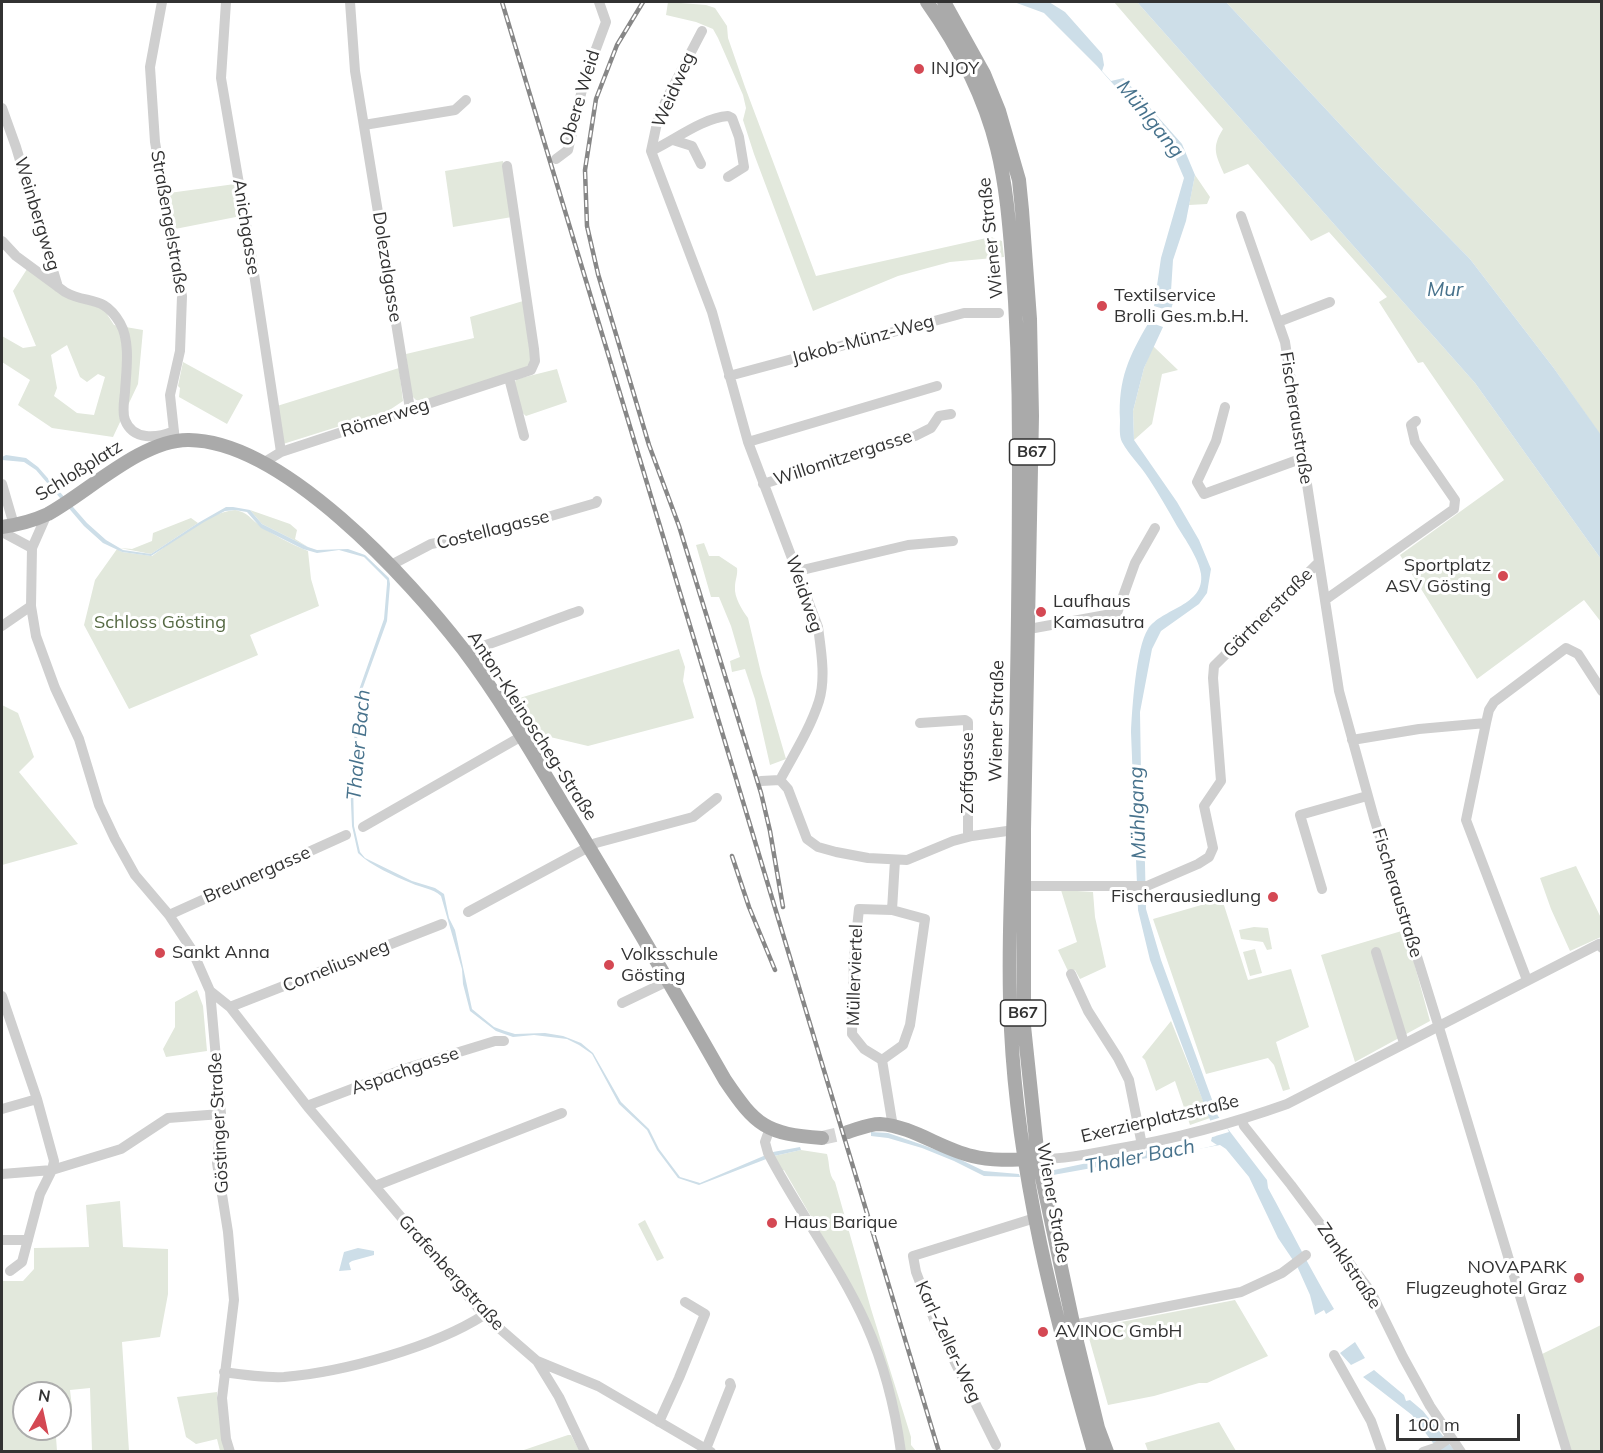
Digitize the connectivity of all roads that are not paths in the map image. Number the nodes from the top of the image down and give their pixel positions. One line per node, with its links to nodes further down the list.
1 (162, 2): 30 (street, Straßengelstraße)
2 (226, 2): 33 (street, Anichgasse)
3 (350, 2): 10 (street, Dolezalgasse)
4 (599, 2): 13 (street, Obere Weid)
5 (927, 2): 63 (main road, Wiener Straße / B67)
6 (944, 2): 51 (main road, Wiener Straße / B67)
7 (702, 31): 12 (street, Weidweg)
8 (466, 100): 10 (street)
9 (2, 108): 19 (street, Weinbergweg)
10 (364, 124): 27 (street, Dolezalgasse)
11 (673, 140): 12 (street, Weidweg); 14 (street, Weidweg); 16 (street, Weidweg)
12 (651, 152): 23 (street, Weidweg)
13 (556, 159)
14 (701, 164)
15 (507, 166): 24 (street, Römerweg)
16 (728, 177)
17 (1241, 216): 22 (street, Fischeraustraße)
18 (2, 241): 19 (street)
19 (58, 287): 30 (street)
20 (1330, 302): 22 (street)
21 (999, 313): 23 (street, Jakob-Münz-Weg)
22 (1278, 322): 34 (street, Fischeraustraße)
23 (729, 376): 32 (street, Weidweg)
24 (509, 378): 27 (street, Römerweg); 31 (street)
25 (937, 386): 32 (street)
26 (1225, 407): 34 (street)
27 (410, 409): 33 (street, Römerweg)
28 (951, 414): 37 (street, Willomitzergasse)
29 (1416, 421): 47 (street)
30 (174, 436): 35 (main road, Anton-Kleinoscheg-Straße); 39 (main road, Schloßplatz)
31 (524, 436)
32 (748, 442): 37 (street, Weidweg)
33 (281, 452): 35 (street, Römerweg)
34 (1303, 458): 44 (street, Fischeraustraße)
35 (263, 463): 45 (main road, Anton-Kleinoscheg-Straße)
36 (2, 484): 40 (street)
37 (763, 484): 46 (street, Weidweg)
38 (597, 501): 45 (street, Costellagasse)
39 (47, 514): 40 (main road, Schloßplatz); 43 (street, Göstinger Straße)
40 (6, 528): 43 (street)
41 (1155, 528): 51 (street)
42 (953, 541): 46 (street)
43 (32, 548): 48 (street, Göstinger Straße)
44 (1318, 563): 47 (street, Fischeraustraße); 68 (street, Gärtnerstraße)
45 (391, 566): 52 (main road, Anton-Kleinoscheg-Straße)
46 (798, 571): 58 (street, Weidweg)
47 (1325, 600): 57 (street, Fischeraustraße)
48 (31, 606): 50 (street); 72 (street, Göstinger Straße)
49 (579, 611): 52 (street)
50 (2, 626)
51 (1029, 629): 63 (main road, Wiener Straße / B67)
52 (465, 652): 56 (main road, Anton-Kleinoscheg-Straße)
53 (1602, 691): 55 (street)
54 (920, 723): 65 (street, Zoffgasse)
55 (1486, 723): 57 (street); 77 (street)
56 (522, 736): 62 (street); 66 (main road, Anton-Kleinoscheg-Straße)
57 (1352, 740): 60 (street, Fischeraustraße)
58 (780, 780): 59 (street); 67 (street)
59 (761, 781)
60 (1367, 796): 69 (street); 83 (street, Fischeraustraße)
61 (717, 798): 66 (street)
62 (363, 827)
63 (1018, 830): 65 (street); 68 (main road, Wiener Straße / B67); 98 (main road, Wiener Straße / B67)
64 (346, 835): 72 (street, Breunergasse)
65 (968, 837): 67 (street)
66 (589, 847): 71 (street); 78 (main road, Anton-Kleinoscheg-Straße)
67 (895, 860): 70 (street)
68 (1025, 886): 98 (main road, Wiener Straße / B67)
69 (1322, 889)
70 (892, 910): 86 (street, Müllerviertel); 86 (street, Müllerviertel)
71 (468, 912)
72 (168, 915): 79 (street, Göstinger Straße)
73 (442, 924): 82 (street, Corneliusweg)
74 (1600, 946): 77 (street, Exerzierplatzstraße)
75 (1376, 952): 85 (street)
76 (1071, 974): 97 (street)
77 (1527, 980): 83 (street, Exerzierplatzstraße)
78 (668, 981): 81 (street); 94 (main road, Anton-Kleinoscheg-Straße)
79 (210, 991): 82 (street, Grafenbergstraße); 91 (street, Göstinger Straße)
80 (2, 996): 87 (street)
81 (622, 1003)
82 (230, 1007): 88 (street, Grafenbergstraße)
83 (1438, 1025): 85 (street, Exerzierplatzstraße); 126 (street, Fischeraustraße)
84 (504, 1041): 88 (street, Aspachgasse)
85 (1404, 1043): 92 (street, Exerzierplatzstraße)
86 (882, 1060): 93 (street)
87 (38, 1099): 89 (street); 99 (street)
88 (307, 1106): 101 (street, Grafenbergstraße)
89 (2, 1109)
90 (562, 1113): 101 (street)
91 (221, 1114): 99 (street); 112 (street, Göstinger Straße)
92 (1242, 1120): 97 (street, Exerzierplatzstraße); 115 (street, Zanklstraße)
93 (893, 1127): 95 (main road, Exerzierplatzstraße); 98 (main road, Exerzierplatzstraße)
94 (775, 1130): 96 (main road); 120 (street)
95 (848, 1132)
96 (822, 1138)
97 (1142, 1145): 98 (street, Exerzierplatzstraße)
98 (1031, 1159): 102 (main road, Wiener Straße / B67); 109 (main road, Wiener Straße / B67)
99 (52, 1170): 100 (street); 104 (street)
100 (2, 1174)
101 (375, 1186): 108 (street, Grafenbergstraße)
102 (1035, 1218): 116 (street, Karl-Zeller-Weg); 121 (main road, Wiener Straße / B67)
103 (2, 1240): 104 (street)
104 (28, 1240): 106 (street)
105 (1306, 1255): 109 (street, Zanklstraße)
106 (10, 1271)
107 (685, 1302): 114 (street)
108 (484, 1315): 111 (street, Grafenbergstraße); 112 (street)
109 (1073, 1325): 122 (main road, Wiener Straße / B67)
110 (1334, 1354): 123 (street)
111 (537, 1361): 114 (street, Grafenbergstraße); 119 (street)
112 (224, 1372): 118 (street, Göstinger Straße)
113 (730, 1383): 117 (street, Grafenbergstraße)
114 (659, 1422): 117 (street, Grafenbergstraße)
115 (1449, 1438): 124 (street); 125 (street, Zanklstraße)
116 (996, 1445)
117 (708, 1450)
118 (230, 1452)
119 (585, 1452)
120 (901, 1452)
121 (1094, 1452)
122 (1107, 1452)
123 (1382, 1452)
124 (1423, 1452)
125 (1461, 1452)
126 (1567, 1452)

